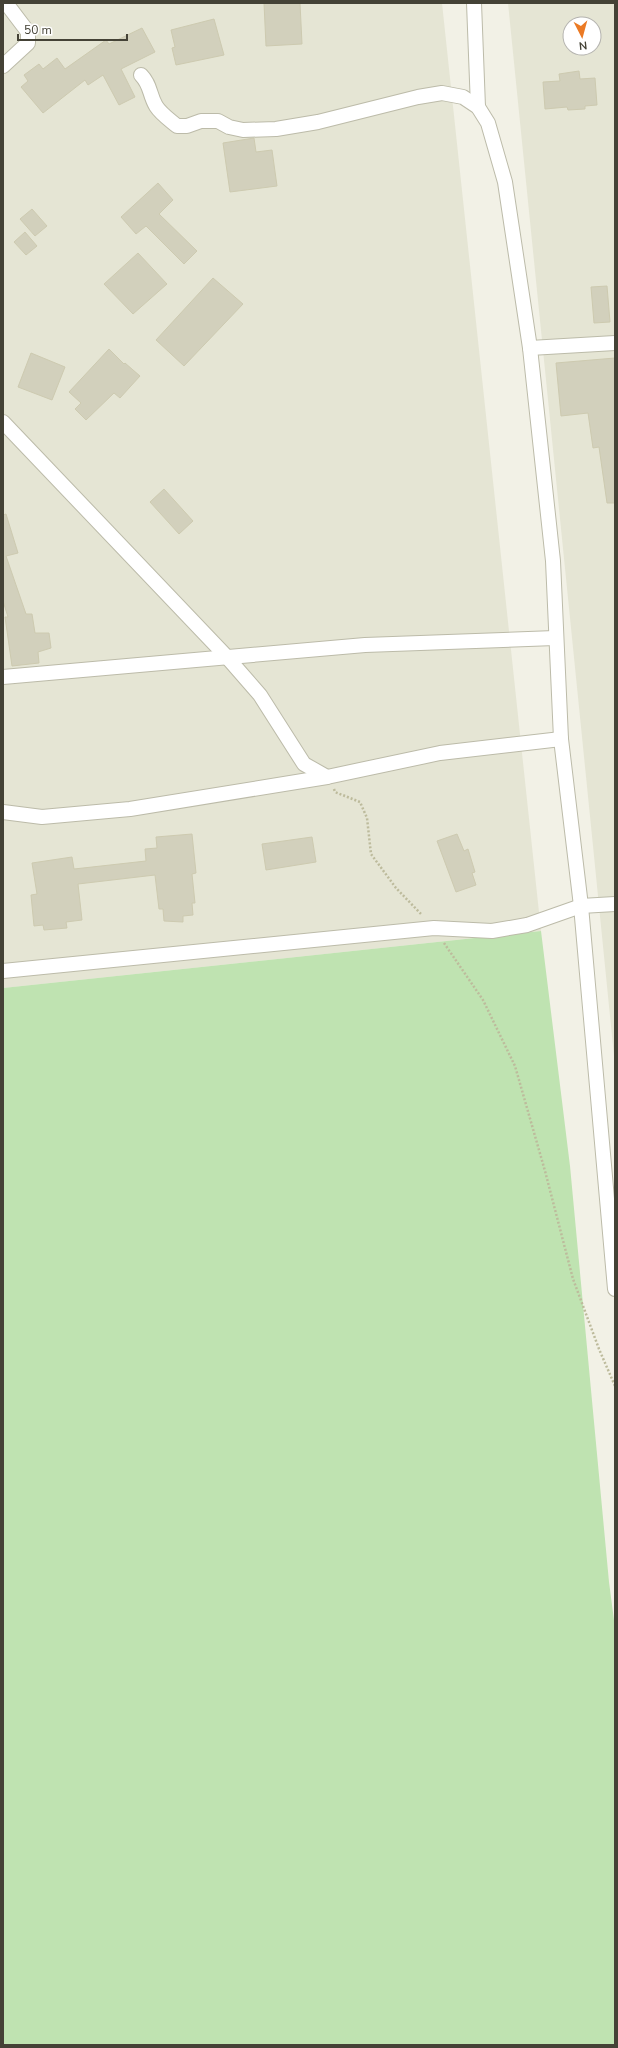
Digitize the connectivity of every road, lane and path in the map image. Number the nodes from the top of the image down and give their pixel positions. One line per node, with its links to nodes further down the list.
1 (6, 3): 3 (street)
2 (474, 3): 5 (street)
3 (3, 66)
4 (141, 75): 5 (street)
5 (478, 107): 7 (street)
6 (615, 343): 7 (street)
7 (530, 348): 9 (street)
8 (3, 422): 10 (street)
9 (555, 638): 10 (street); 12 (street)
10 (226, 656): 11 (street); 13 (street)
11 (3, 677)
12 (561, 739): 13 (street); 16 (street)
13 (327, 777): 14 (street); 17 (path)
14 (3, 812)
15 (615, 904): 16 (street)
16 (581, 906): 17 (street); 19 (street)
17 (434, 928): 18 (street); 20 (path)
18 (3, 971)
19 (615, 1289)
20 (615, 1386)

